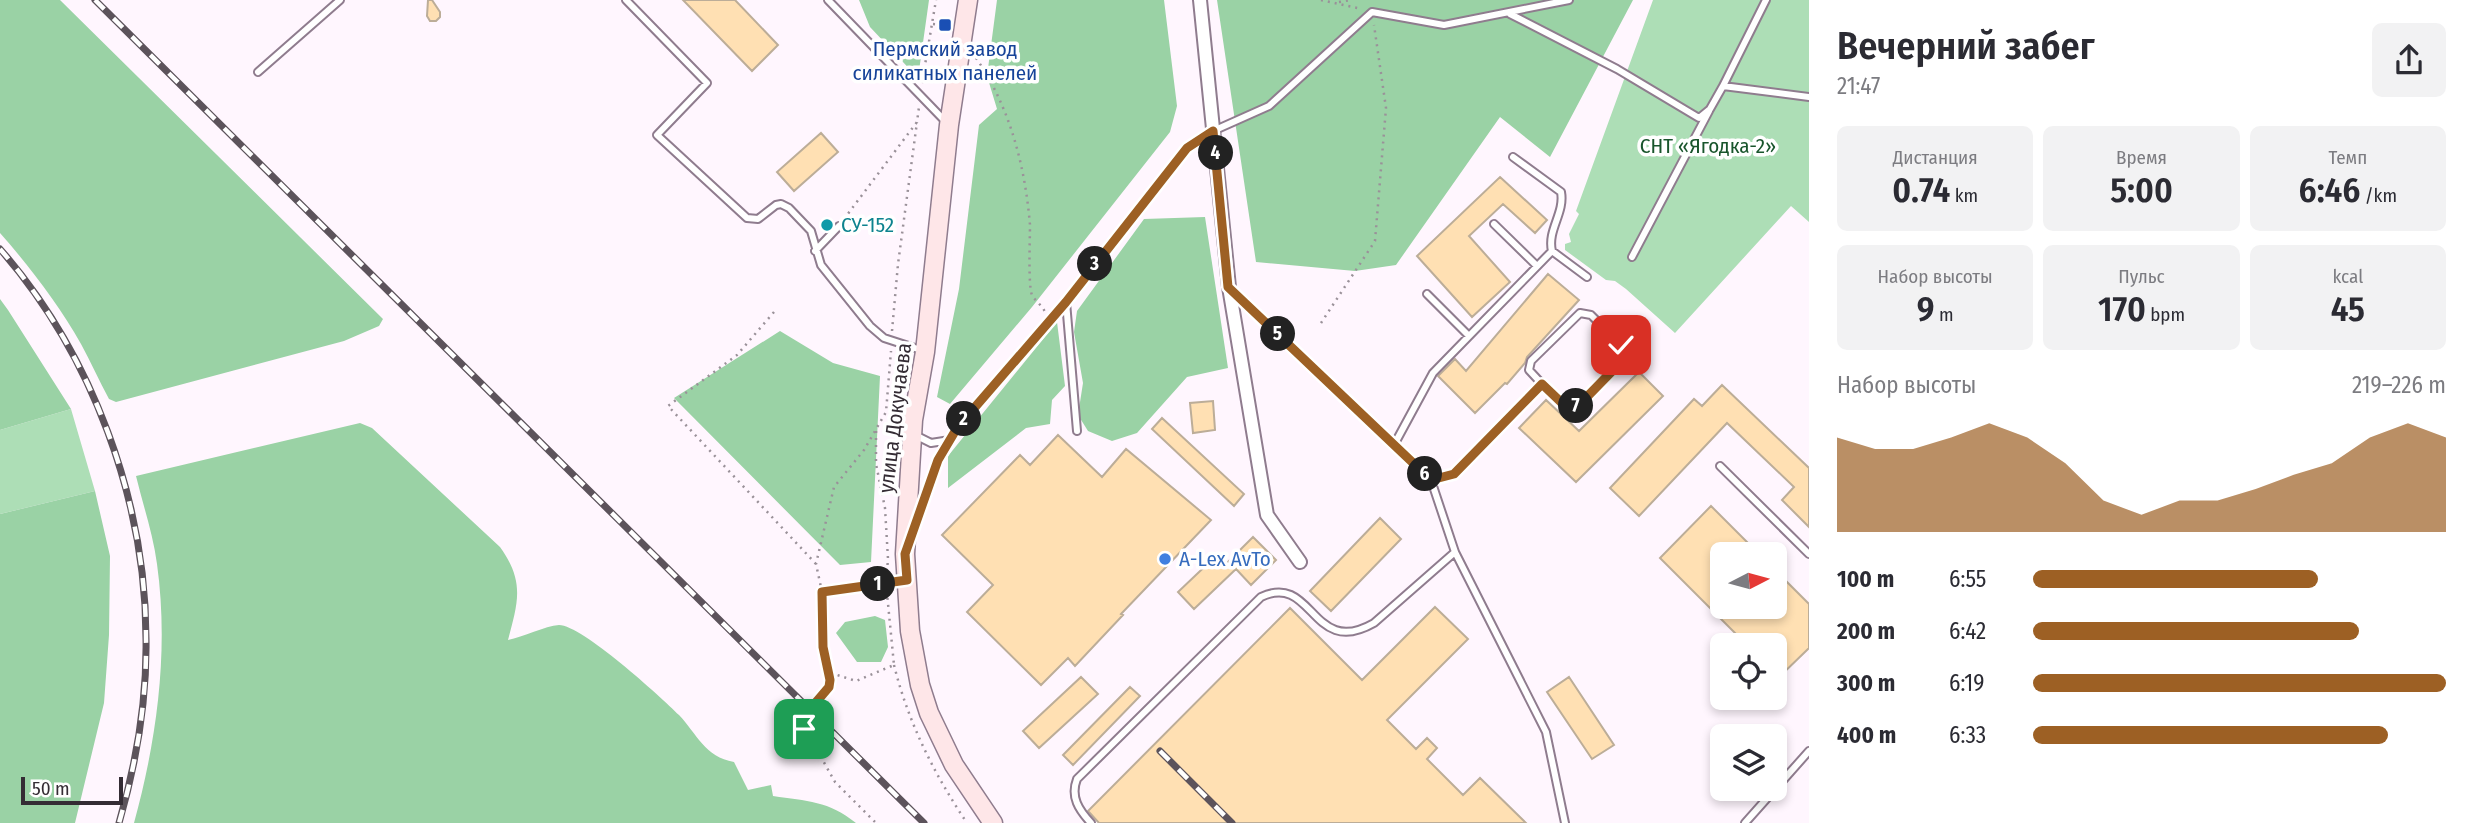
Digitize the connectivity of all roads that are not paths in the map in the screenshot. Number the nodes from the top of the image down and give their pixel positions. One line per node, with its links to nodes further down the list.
1 (341, 0): 9 (lane)
2 (626, 0): 18 (lane)
3 (828, 0): 13 (lane)
4 (968, 0): 13 (main road, улица Докучаева)
5 (1200, 0): 14 (street)
6 (1569, 0): 8 (lane)
7 (1766, 0): 10 (lane)
8 (1508, 13): 12 (lane); 14 (lane)
9 (257, 72)
10 (1723, 86): 11 (lane); 12 (lane)
11 (1809, 97)
12 (1710, 109): 20 (lane)
13 (949, 125): 27 (main road, улица Докучаева)
14 (1213, 131): 23 (street); 25 (lane)
15 (1513, 157): 19 (lane)
16 (1494, 224): 21 (lane)
17 (839, 226): 18 (lane)
18 (815, 251): 27 (lane)
19 (1552, 251): 21 (lane); 22 (lane)
20 (1632, 257)
21 (1537, 266): 26 (lane)
22 (1587, 277)
23 (1228, 287): 32 (lane); 38 (street)
24 (1427, 293): 26 (lane)
25 (1066, 302): 29 (lane); 31 (lane)
26 (1469, 335): 32 (lane)
27 (925, 352): 30 (main road, улица Докучаева)
28 (1542, 384): 28 (lane); 34 (lane)
29 (1077, 432)
30 (912, 434): 31 (lane); 36 (main road, улица Докучаева)
31 (950, 440): 36 (lane)
32 (1394, 445): 34 (lane)
33 (1720, 466): 37 (lane)
34 (1431, 480): 35 (lane)
35 (1455, 552): 41 (lane); 42 (lane)
36 (905, 554): 40 (main road, улица Докучаева)
37 (1809, 554)
38 (1300, 562)
39 (1809, 751): 43 (lane)
40 (993, 823)
41 (1091, 823)
42 (1565, 823)
43 (1745, 823)

